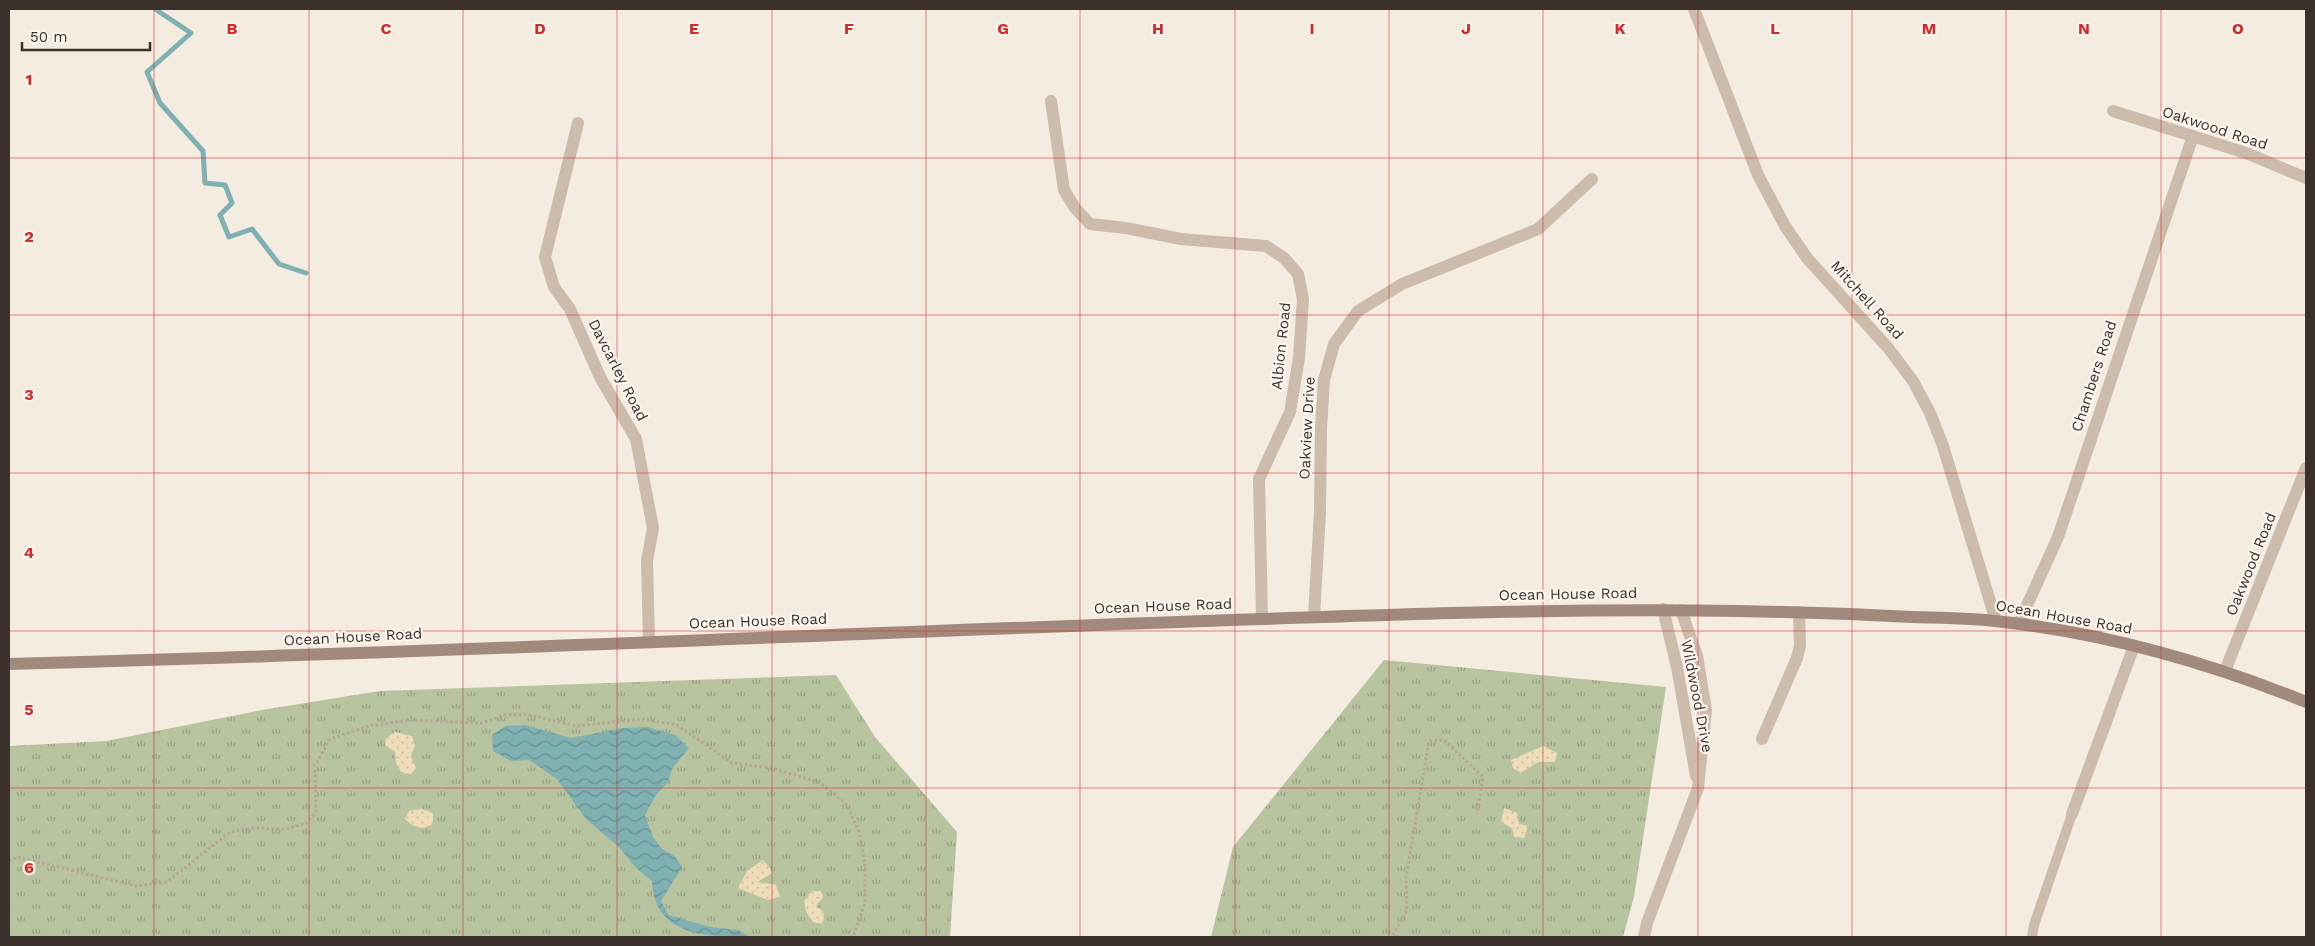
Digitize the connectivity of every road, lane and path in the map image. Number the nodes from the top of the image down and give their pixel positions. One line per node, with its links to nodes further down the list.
1 (1694, 9): 14 (street, Mitchell Road)
2 (1051, 101): 13 (street, Albion Road)
3 (2113, 111): 5 (street, Oakwood Road)
4 (578, 123): 16 (street, Davcarley Road)
5 (2192, 136): 6 (street, Oakwood Road); 15 (street, Chambers Road)
6 (2306, 178)
7 (1592, 179): 12 (street, Oakview Drive)
8 (2306, 468): 19 (street, Oakwood Road)
9 (1663, 609): 10 (main road, Ocean House Road); 12 (main road, Ocean House Road); 22 (street, Wildwood Drive)
10 (1680, 610): 11 (main road, Ocean House Road); 22 (street, Wildwood Drive)
11 (1799, 612): 14 (main road, Ocean House Road); 21 (street)
12 (1314, 617): 13 (main road, Ocean House Road)
13 (1262, 619): 16 (main road, Ocean House Road)
14 (1996, 621): 15 (main road, Ocean House Road)
15 (2018, 624): 17 (main road, Ocean House Road)
16 (649, 641): 18 (main road, Ocean House Road)
17 (2134, 646): 19 (main road, Ocean House Road); 24 (street)
18 (9, 664)
19 (2225, 671): 20 (main road, Ocean House Road)
20 (2306, 702)
21 (1762, 739)
22 (1698, 788): 28 (street, Wildwood Drive)
23 (1477, 814): 26 (path)
24 (2072, 814): 29 (lane)
25 (9, 861): 27 (path)
26 (1393, 935)
27 (853, 937)
28 (1644, 937)
29 (2032, 937)

